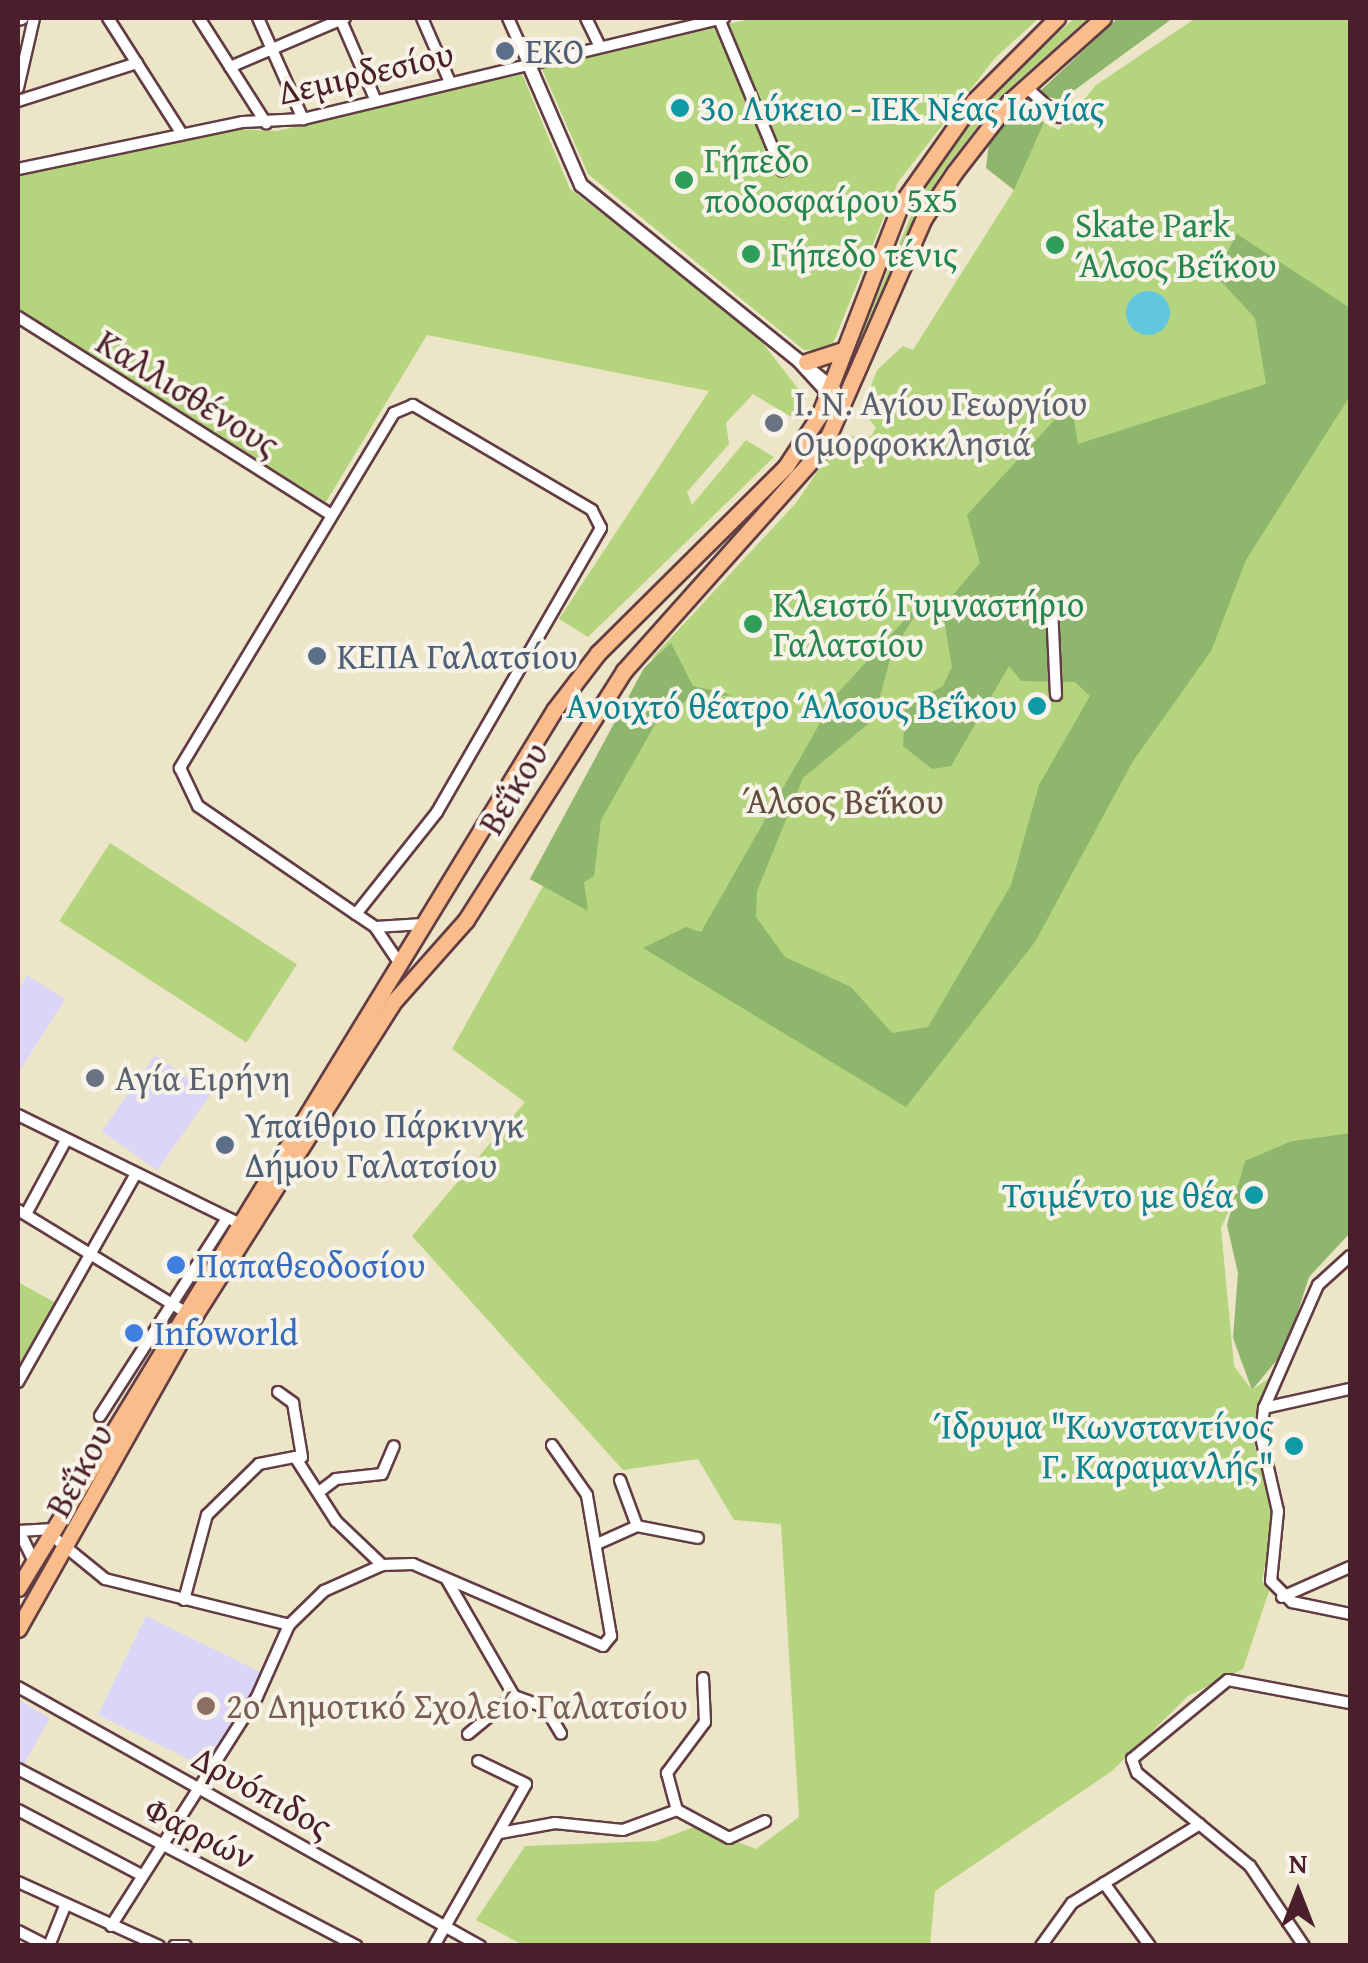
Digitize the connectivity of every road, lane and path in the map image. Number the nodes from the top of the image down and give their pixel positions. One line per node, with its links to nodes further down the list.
1 (34, 18): 19 (street)
2 (108, 18): 14 (street)
3 (199, 18): 16 (street)
4 (258, 18): 13 (street)
5 (342, 18): 13 (street); 20 (street)
6 (422, 18): 17 (street)
7 (508, 18): 15 (street)
8 (586, 18): 12 (street)
9 (716, 18): 12 (street, Δεμιρδεσίου); 27 (street)
10 (1058, 18): 29 (main road, Βεΐκου)
11 (1103, 18): 18 (main road, Βεΐκου)
12 (600, 47): 15 (street, Δεμιρδεσίου)
13 (271, 48): 16 (street); 22 (street)
14 (137, 63): 21 (street); 25 (street)
15 (529, 65): 17 (street, Δεμιρδεσίου); 30 (street)
16 (230, 67): 24 (street)
17 (450, 82): 20 (street, Δεμιρδεσίου)
18 (1025, 86): 23 (street); 32 (main road, Βεΐκου)
19 (18, 88)
20 (376, 100): 22 (street, Δεμιρδεσίου)
21 (18, 101)
22 (303, 118): 24 (street, Δεμιρδεσίου)
23 (1059, 118)
24 (266, 123): 25 (street, Δεμιρδεσίου)
25 (182, 134): 26 (street, Δεμιρδεσίου)
26 (18, 170)
27 (782, 170)
28 (18, 318): 33 (street, Καλλισθένους)
29 (843, 350): 30 (main road); 31 (main road, Βεΐκου)
30 (801, 360): 31 (street)
31 (827, 393): 32 (street); 37 (main road, Βεΐκου)
32 (846, 403): 63 (main road, Βεΐκου)
33 (330, 514): 36 (street); 36 (street)
34 (1052, 607): 35 (street)
35 (1056, 695)
36 (356, 914): 38 (street)
37 (428, 922): 38 (street); 39 (main road, Βεΐκου)
38 (376, 927): 39 (street)
39 (400, 965): 44 (main road, Βεΐκου)
40 (18, 1114): 41 (street)
41 (65, 1142): 42 (street); 43 (street)
42 (135, 1175): 44 (street); 45 (street)
43 (22, 1212): 45 (street)
44 (231, 1220): 47 (main road, Βεΐκου)
45 (92, 1252): 47 (street); 48 (street)
46 (1347, 1258): 51 (street)
47 (178, 1306): 52 (street); 60 (main road, Βεΐκου)
48 (18, 1382)
49 (1350, 1389): 51 (street)
50 (278, 1392): 55 (street)
51 (1264, 1408): 69 (street)
52 (100, 1416)
53 (552, 1444): 62 (street)
54 (394, 1446): 57 (street)
55 (302, 1457): 57 (street); 70 (street)
56 (620, 1480): 58 (street)
57 (319, 1492): 65 (street)
58 (637, 1526): 61 (street); 62 (street)
59 (19, 1532): 60 (street); 64 (street)
60 (52, 1532): 63 (street); 64 (main road, Βεΐκου)
61 (698, 1538)
62 (597, 1544): 67 (street)
63 (66, 1554): 70 (street); 73 (main road, Βεΐκου)
64 (34, 1562): 68 (main road, Βεΐκου)
65 (382, 1566): 67 (street); 72 (street)
66 (1350, 1566): 69 (street)
67 (447, 1580): 76 (street)
68 (18, 1588)
69 (1282, 1597): 71 (street)
70 (184, 1600): 72 (street)
71 (1350, 1614)
72 (289, 1625): 82 (street)
73 (18, 1629)
74 (703, 1678): 84 (street)
75 (18, 1687): 82 (street, Δρυόπιδος)
76 (514, 1696): 78 (street); 79 (street)
77 (1350, 1703): 86 (street)
78 (468, 1734)
79 (561, 1734)
80 (478, 1762): 87 (street)
81 (18, 1769): 88 (street, Φαρρών)
82 (198, 1788): 88 (street); 94 (street, Δρυόπιδος)
83 (18, 1810): 89 (street)
84 (678, 1810): 85 (street); 87 (street)
85 (765, 1821)
86 (1200, 1824): 91 (street); 105 (street)
87 (500, 1833): 94 (street)
88 (164, 1845): 89 (street); 100 (street, Φαρρών)
89 (143, 1876): 93 (street)
90 (18, 1882): 92 (street)
91 (1104, 1883): 103 (street); 104 (street)
92 (65, 1906): 93 (street); 96 (street)
93 (111, 1926): 97 (street)
94 (446, 1926): 101 (street); 102 (street, Δρυόπιδος)
95 (18, 1931): 96 (street)
96 (48, 1946)
97 (159, 1946)
98 (174, 1946): 99 (street)
99 (186, 1946)
100 (357, 1946)
101 (434, 1946)
102 (480, 1946)
103 (1040, 1946)
104 (1150, 1946)
105 (1304, 1946)

